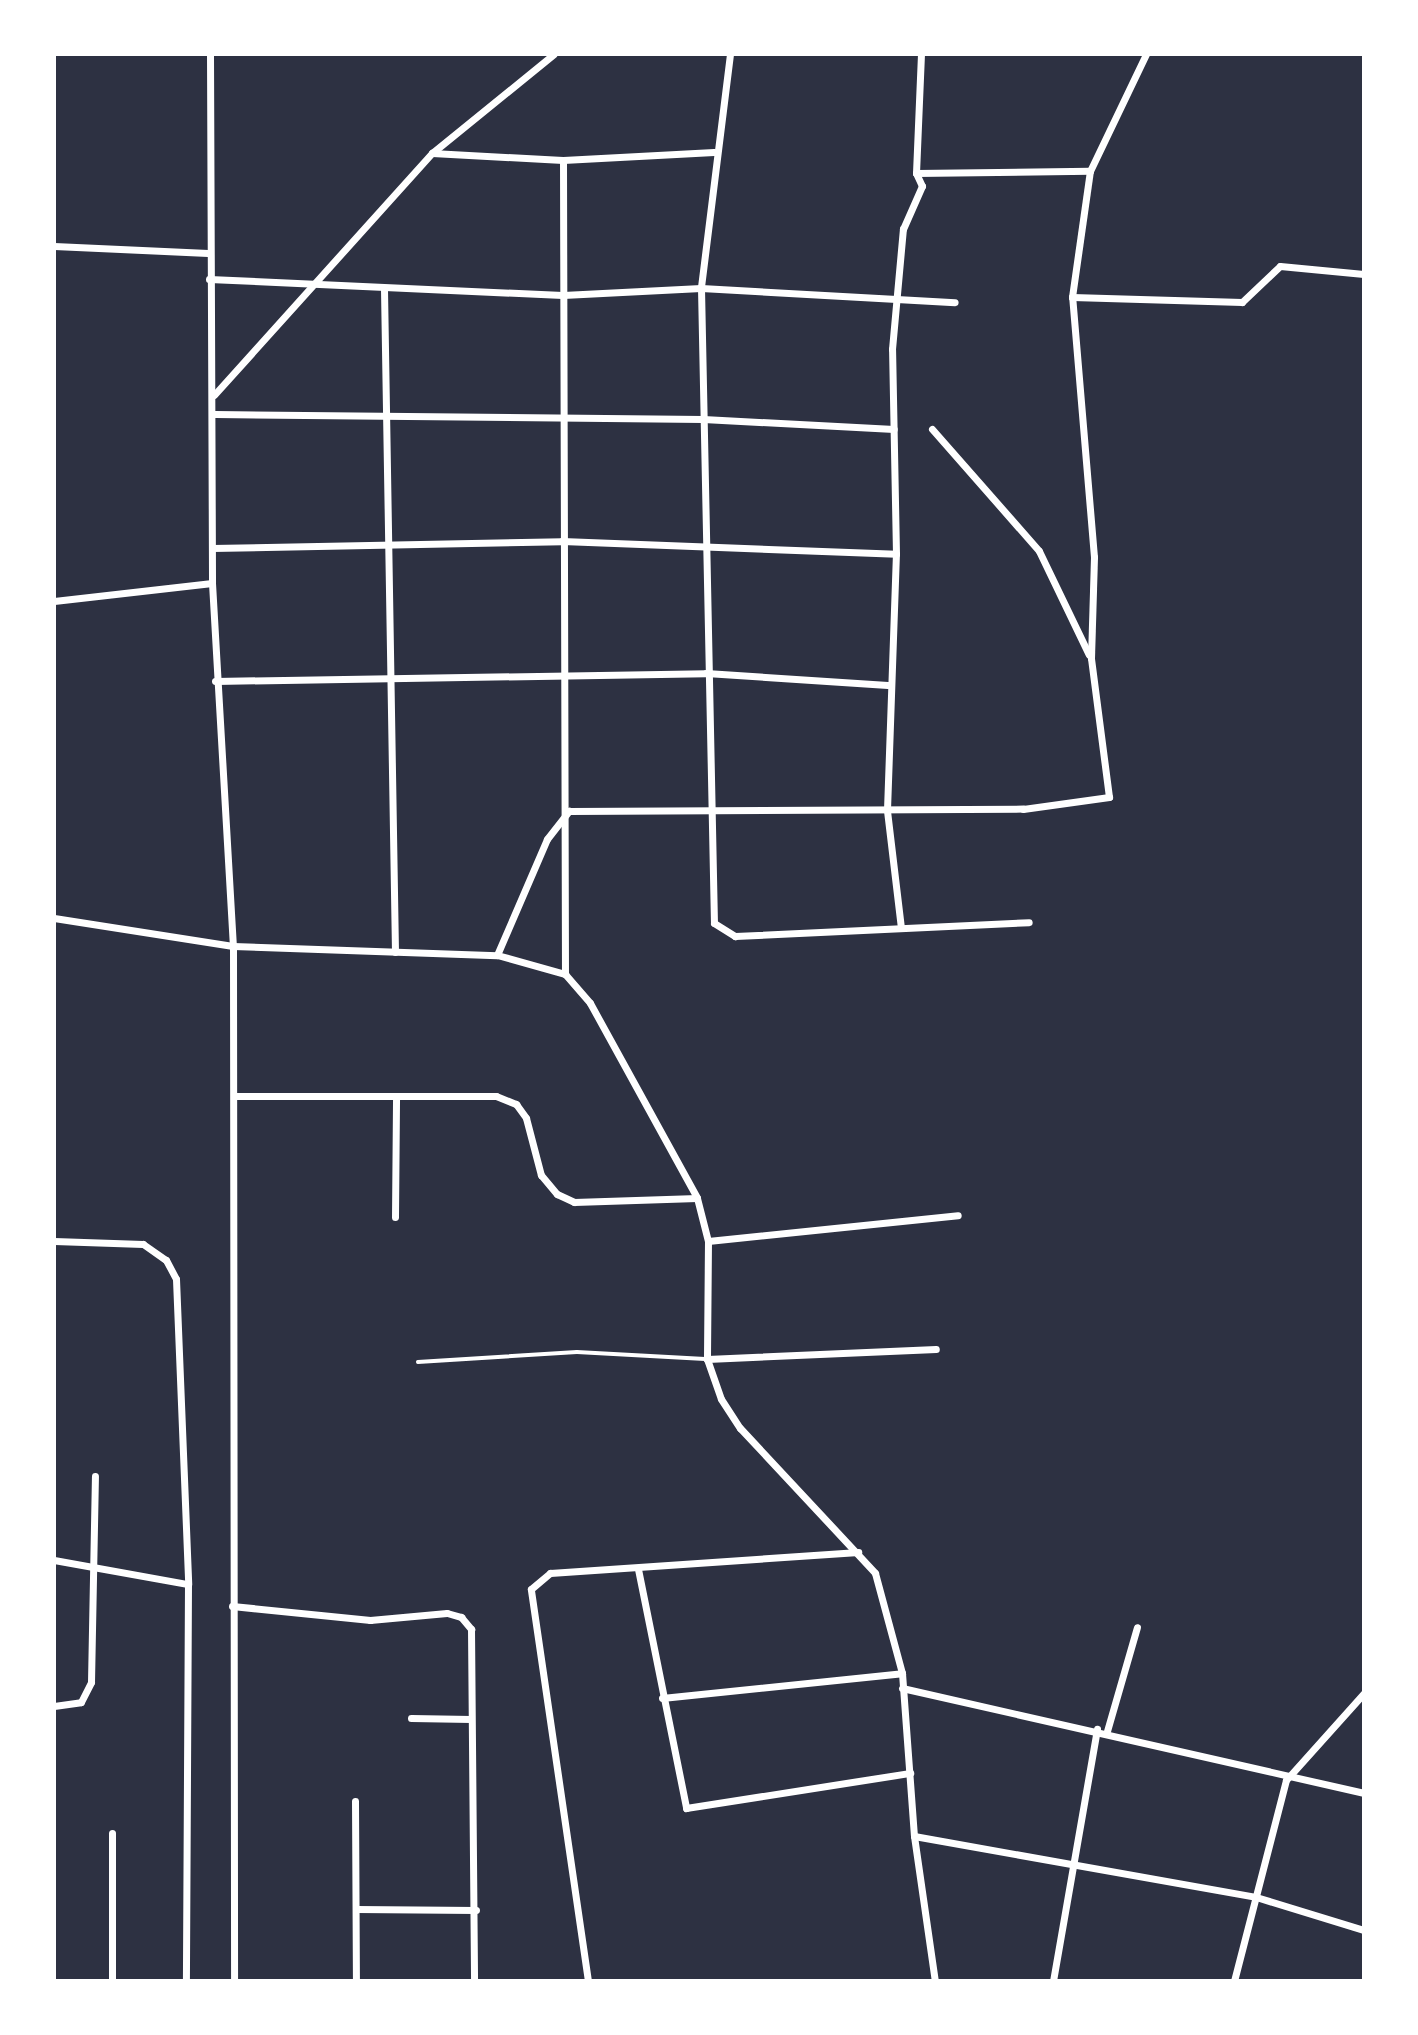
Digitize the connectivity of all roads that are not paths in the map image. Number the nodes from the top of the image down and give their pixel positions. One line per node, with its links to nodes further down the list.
1 (210, 54): 12 (street)
2 (554, 54): 7 (street)
3 (730, 54): 6 (street)
4 (921, 54): 10 (street)
5 (1146, 54): 9 (street)
6 (714, 152): 8 (street); 16 (street)
7 (432, 153): 8 (street); 15 (street)
8 (563, 160): 18 (street)
9 (1090, 172): 10 (street); 20 (street)
10 (916, 173): 19 (street)
11 (54, 246): 12 (street)
12 (208, 253): 14 (street)
13 (1364, 274): 20 (street)
14 (209, 279): 15 (street); 22 (street)
15 (313, 286): 17 (street); 22 (street)
16 (701, 288): 18 (street); 19 (street); 26 (street)
17 (384, 289): 18 (street); 24 (street)
18 (563, 295): 25 (street)
19 (895, 297): 21 (street); 27 (street)
20 (1072, 297): 36 (street)
21 (956, 302)
22 (214, 395): 23 (street)
23 (215, 414): 24 (street); 32 (street)
24 (386, 418): 25 (street); 30 (street)
25 (561, 419): 26 (street); 29 (street)
26 (703, 419): 27 (street); 31 (street)
27 (894, 429): 33 (street)
28 (932, 429): 36 (street)
29 (562, 541): 30 (street); 31 (street); 39 (street)
30 (387, 545): 32 (street); 38 (street)
31 (704, 545): 33 (street); 37 (street)
32 (212, 548): 34 (street)
33 (896, 554): 41 (street)
34 (212, 583): 35 (street); 40 (street)
35 (54, 601)
36 (1091, 658): 43 (street)
37 (706, 673): 39 (street); 41 (street); 42 (street)
38 (387, 677): 39 (street); 40 (street); 49 (street)
39 (564, 677): 44 (street)
40 (215, 681): 48 (street)
41 (888, 685): 43 (street)
42 (713, 806): 43 (street); 44 (street); 47 (street)
43 (887, 810): 47 (street)
44 (569, 811): 50 (street); 51 (street)
45 (54, 918): 48 (street)
46 (1030, 922): 47 (street)
47 (901, 928)
48 (233, 946): 49 (street); 52 (street)
49 (395, 952): 50 (street)
50 (496, 955): 51 (street)
51 (565, 974): 54 (street)
52 (234, 1096): 53 (street); 68 (street)
53 (396, 1097): 54 (street); 56 (street)
54 (697, 1198): 58 (street)
55 (958, 1214): 58 (street)
56 (394, 1217)
57 (54, 1241): 67 (street)
58 (708, 1241): 60 (street)
59 (936, 1349): 60 (street)
60 (707, 1359): 61 (lane); 63 (street)
61 (418, 1362)
62 (95, 1476): 65 (street)
63 (858, 1552): 66 (street); 70 (street)
64 (54, 1560): 65 (street)
65 (90, 1563): 67 (street); 74 (street)
66 (638, 1569): 73 (street); 95 (street)
67 (188, 1584): 91 (street)
68 (232, 1606): 76 (street); 92 (street)
69 (1138, 1627): 78 (street)
70 (902, 1673): 71 (street); 73 (street)
71 (902, 1688): 77 (street); 79 (street)
72 (1364, 1693): 80 (street)
73 (662, 1698): 79 (street)
74 (54, 1706)
75 (411, 1718): 76 (street)
76 (471, 1719): 88 (street)
77 (1097, 1729): 78 (street); 85 (street)
78 (1107, 1731): 80 (street)
79 (910, 1773): 84 (street)
80 (1286, 1780): 81 (street); 86 (street)
81 (1364, 1793)
82 (355, 1801): 87 (street)
83 (112, 1833): 90 (street)
84 (914, 1836): 85 (street); 96 (street)
85 (1072, 1859): 86 (street); 97 (street)
86 (1256, 1896): 89 (street); 98 (street)
87 (356, 1909): 88 (street); 93 (street)
88 (475, 1910): 94 (street)
89 (1364, 1930)
90 (111, 1981)
91 (186, 1981)
92 (234, 1981)
93 (356, 1981)
94 (474, 1981)
95 (588, 1981)
96 (935, 1981)
97 (1052, 1981)
98 (1234, 1981)

